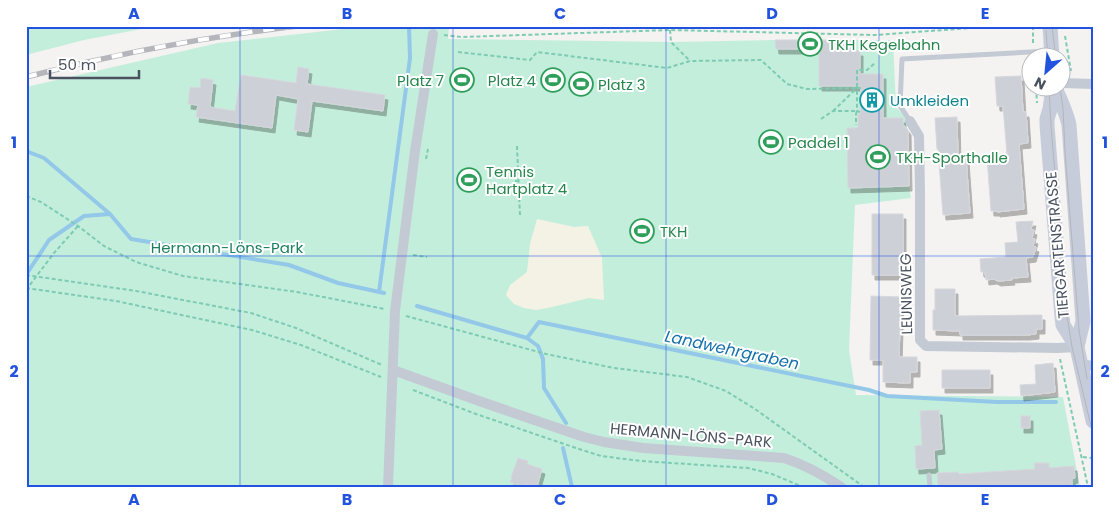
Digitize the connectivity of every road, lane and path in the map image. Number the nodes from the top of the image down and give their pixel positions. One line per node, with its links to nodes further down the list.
1 (998, 26): 4 (path)
2 (1033, 26): 6 (path)
3 (1050, 26): 7 (main road)
4 (670, 30): 5 (path); 10 (path)
5 (438, 35): 35 (street)
6 (1033, 48)
7 (1052, 48)
8 (458, 52): 10 (path)
9 (1022, 53): 22 (lane)
10 (690, 61): 16 (path)
11 (875, 63): 13 (path)
12 (853, 70): 13 (path)
13 (857, 70): 16 (path)
14 (1072, 83): 15 (street)
15 (1093, 84)
16 (859, 88): 19 (path); 20 (path)
17 (1052, 98): 36 (main road, TIERGARTENSTRASSE)
18 (1058, 98): 36 (main road, TIERGARTENSTRASSE)
19 (833, 111): 20 (path); 21 (path)
20 (859, 111): 23 (path)
21 (821, 119)
22 (910, 122): 36 (street, LEUNISWEG)
23 (856, 125)
24 (517, 146): 28 (path)
25 (427, 150): 26 (path)
26 (426, 159)
27 (26, 196): 29 (path)
28 (520, 216)
29 (78, 226): 33 (path); 35 (path)
30 (413, 255): 31 (path)
31 (427, 257)
32 (26, 275): 33 (path)
33 (38, 276): 34 (path); 38 (path)
34 (27, 289): 39 (path)
35 (395, 311): 38 (street); 46 (path)
36 (1077, 347): 37 (main road)
37 (1086, 365): 40 (main road)
38 (393, 370): 39 (street); 45 (street, HERMANN-LÖNS-PARK)
39 (393, 382): 44 (street)
40 (1093, 421)
41 (1082, 456): 42 (path)
42 (1093, 458)
43 (929, 475): 47 (lane)
44 (388, 487)
45 (841, 487)
46 (864, 487)
47 (930, 487)

